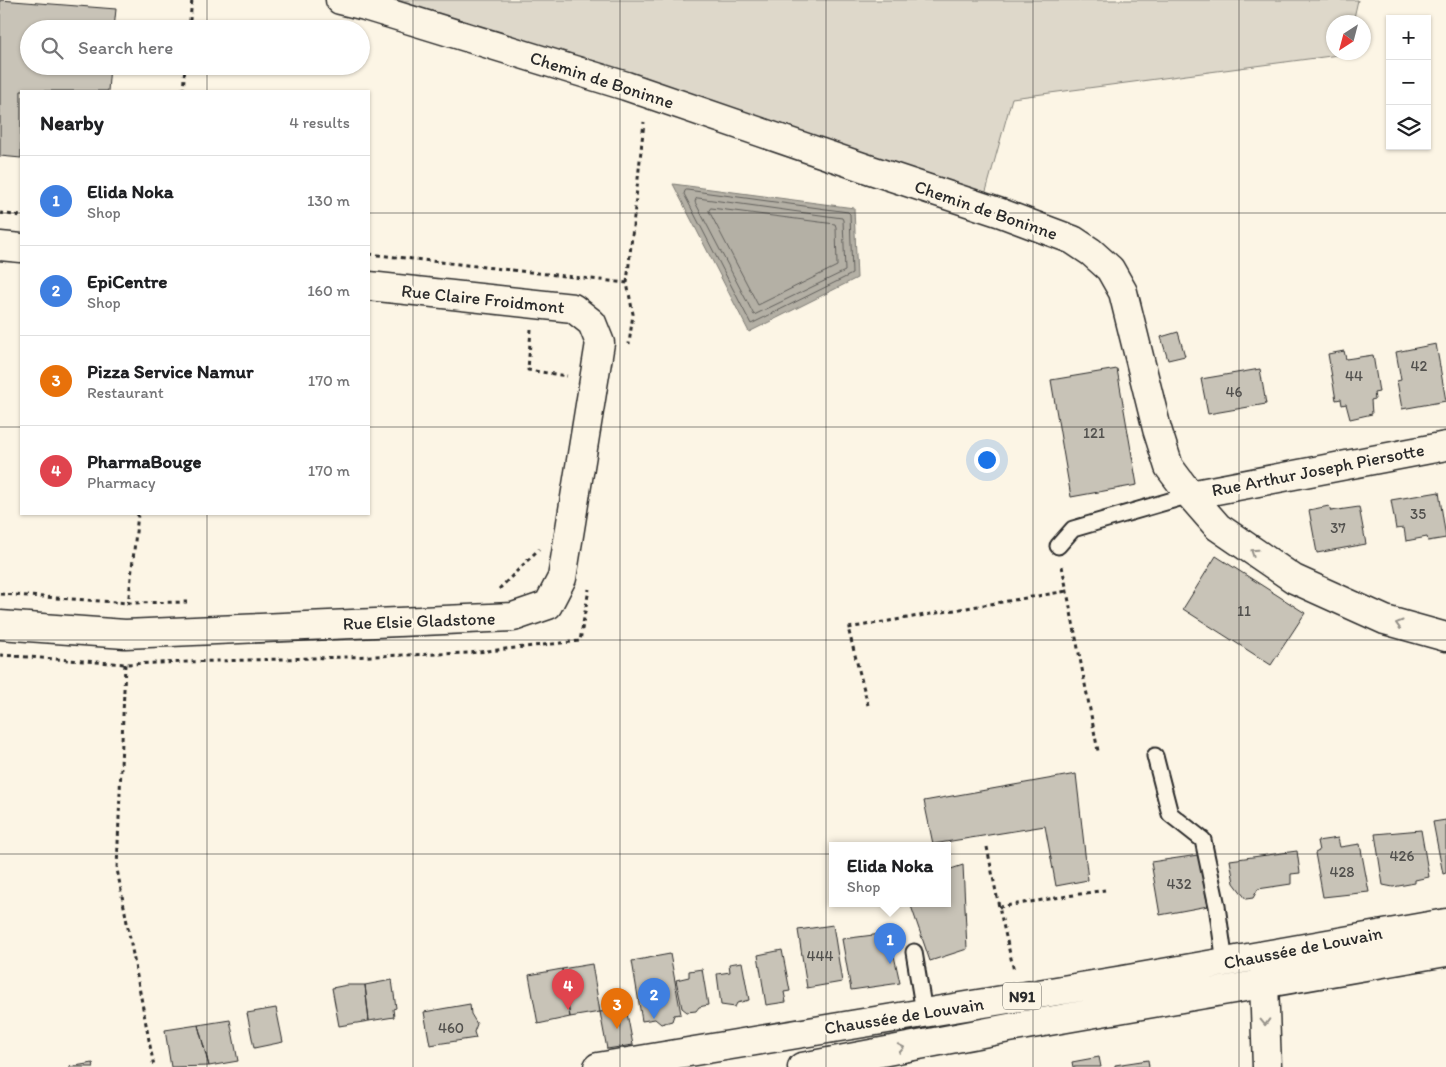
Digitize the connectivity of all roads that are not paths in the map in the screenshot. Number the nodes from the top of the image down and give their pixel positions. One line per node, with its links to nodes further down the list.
1 (340, 0): 7 (street, Chemin de Boninne)
2 (0, 246): 3 (street)
3 (20, 248)
4 (370, 286): 5 (street, Rue Claire Froidmont)
5 (592, 323): 9 (street, Rue Elsie Gladstone)
6 (1446, 446): 7 (street, Rue Arthur Joseph Piersotte)
7 (1190, 495): 8 (lane); 10 (street, Chemin de Boninne, one-way to 7)
8 (1058, 546)
9 (0, 625)
10 (1446, 637)
11 (1155, 756): 16 (lane)
12 (1446, 923): 17 (street, Chaussée de Louvain / N91)
13 (1446, 938): 17 (lane, Chaussée de Louvain / N91)
14 (914, 952): 18 (lane)
15 (1446, 952): 17 (street, Chaussée de Louvain / N91)
16 (1225, 963): 17 (street, Chaussée de Louvain / N91); 18 (street, Chaussée de Louvain / N91)
17 (1264, 969): 20 (lane, Chaussée de Louvain / N91); 21 (street, Chaussée de Louvain / N91, one-way to 17); 22 (street, one-way to 22)
18 (924, 1012): 19 (street, Chaussée de Louvain / N91)
19 (598, 1067)
20 (669, 1067)
21 (802, 1067)
22 (1266, 1067)

